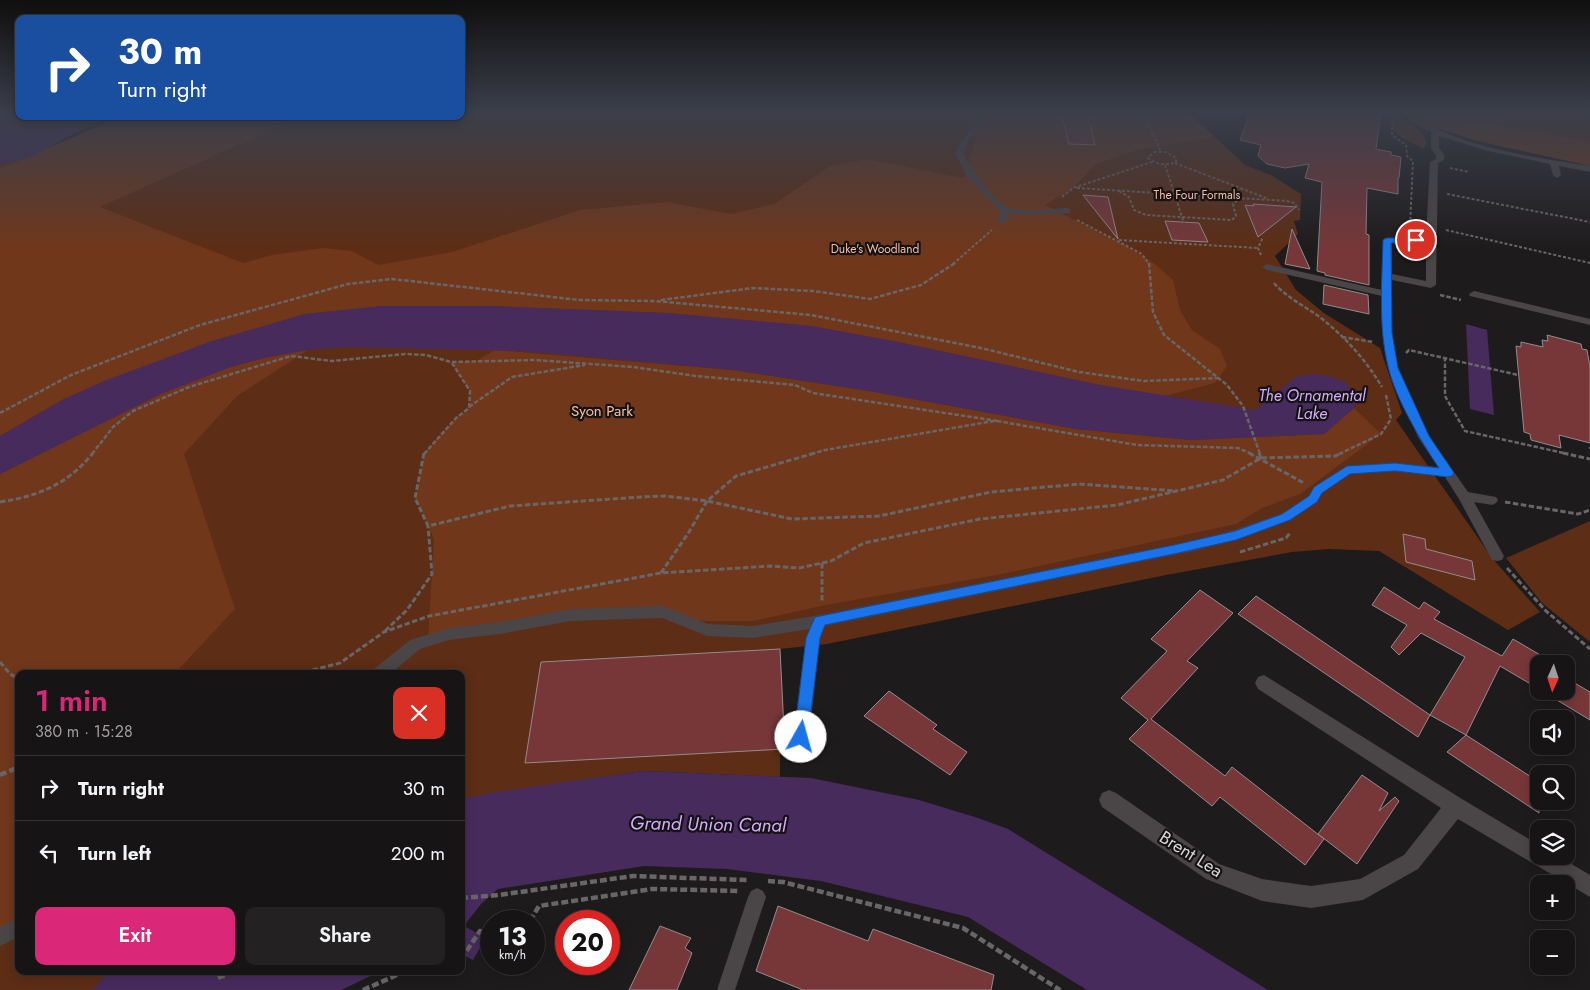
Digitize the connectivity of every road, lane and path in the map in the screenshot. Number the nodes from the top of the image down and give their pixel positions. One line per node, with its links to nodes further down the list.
1 (961, 158): 21 (lane)
2 (1148, 158): 7 (path)
3 (1176, 158): 9 (path)
4 (1410, 158): 31 (path)
5 (1440, 158): 17 (lane)
6 (1537, 158): 8 (lane)
7 (1152, 162): 10 (path); 15 (path)
8 (1554, 162): 12 (lane); 14 (lane)
9 (1175, 163): 10 (path); 20 (path)
10 (1165, 165): 18 (path)
11 (1443, 167): 13 (path)
12 (1590, 169)
13 (1469, 172)
14 (1557, 176)
15 (1073, 188): 16 (path); 23 (path)
16 (1118, 190): 18 (path); 24 (path)
17 (1434, 192): 26 (path); 28 (lane)
18 (1174, 194): 19 (path); 24 (path)
19 (1240, 198): 20 (path); 24 (path)
20 (1269, 199): 22 (path)
21 (1003, 209): 23 (lane); 25 (lane)
22 (1299, 210)
23 (1067, 211): 30 (path)
24 (1181, 217): 27 (path)
25 (1002, 221): 39 (path)
26 (1590, 222)
27 (1184, 223)
28 (1433, 227): 32 (lane); 34 (path)
29 (1263, 237): 33 (path)
30 (1118, 240): 33 (path); 48 (path)
31 (1387, 240): 32 (lane); 36 (lane)
32 (1431, 240): 36 (lane)
33 (1258, 248): 35 (path)
34 (1590, 263)
35 (1267, 268): 37 (lane); 41 (path)
36 (1386, 276): 37 (lane)
37 (1387, 294): 43 (lane)
38 (1474, 294): 40 (lane)
39 (655, 301): 48 (path); 50 (path)
40 (1590, 322)
41 (1341, 337): 42 (path); 52 (path)
42 (1374, 342)
43 (1391, 350): 44 (path); 54 (lane)
44 (1445, 357): 47 (path); 53 (path)
45 (452, 362): 46 (path); 49 (path); 60 (path)
46 (590, 364): 49 (path); 51 (path)
47 (1518, 376)
48 (1218, 378): 52 (path)
49 (469, 408): 62 (path)
50 (0, 413)
51 (998, 421): 51 (path); 52 (path); 59 (path)
52 (1261, 458): 55 (path); 56 (path)
53 (1590, 458)
54 (1448, 473): 55 (lane); 57 (lane)
55 (1318, 490): 65 (lane)
56 (1181, 491): 59 (path); 64 (path)
57 (1464, 496): 58 (lane); 63 (lane)
58 (1492, 500): 61 (path)
59 (706, 501): 62 (path); 64 (path)
60 (0, 502)
61 (1590, 510)
62 (428, 526): 66 (path)
63 (1497, 556): 67 (path)
64 (822, 563): 65 (path)
65 (820, 621): 69 (lane); 72 (lane)
66 (384, 632)
67 (1590, 649)
68 (0, 662): 70 (path)
69 (384, 670)
70 (15, 677)
71 (1264, 683): 76 (street)
72 (801, 737)
73 (15, 769): 74 (path)
74 (0, 775)
75 (1109, 800): 76 (street, Brent Lea)
76 (1455, 806): 78 (street)
77 (756, 887): 79 (path); 80 (path); 89 (lane); 90 (path)
78 (1590, 888)
79 (465, 898)
80 (536, 910)
81 (15, 929): 83 (lane)
82 (480, 931): 84 (path)
83 (0, 937)
84 (465, 953)
85 (225, 975): 87 (path)
86 (397, 975): 88 (path)
87 (218, 978)
88 (363, 990)
89 (726, 990)
90 (1060, 990)

